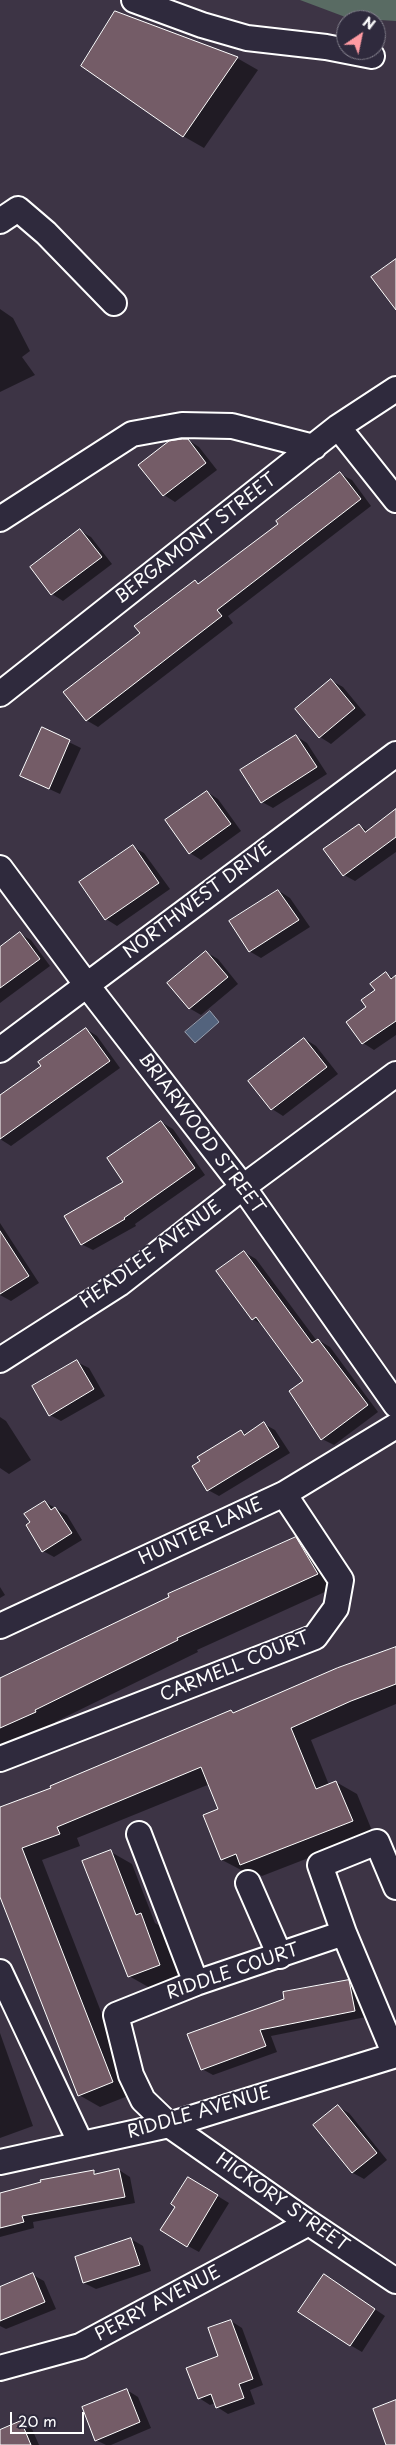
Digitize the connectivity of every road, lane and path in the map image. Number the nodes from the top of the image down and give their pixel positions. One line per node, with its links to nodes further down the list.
1 (134, 0): 2 (street)
2 (336, 49)
3 (6, 208): 4 (street)
4 (114, 303)
5 (396, 389): 6 (street, BERGAMONT STREET)
6 (338, 427): 7 (street, BERGAMONT STREET); 8 (street)
7 (314, 447): 9 (street); 10 (street, BERGAMONT STREET)
8 (396, 500)
9 (0, 519)
10 (0, 694)
11 (396, 754): 13 (street, NORTHWEST DRIVE)
12 (0, 868): 13 (street, BRIARWOOD STREET)
13 (86, 984): 14 (street, NORTHWEST DRIVE); 16 (street, BRIARWOOD STREET)
14 (0, 1050)
15 (396, 1074): 16 (street, HEADLEE AVENUE)
16 (243, 1187): 17 (street, HEADLEE AVENUE); 18 (street, BRIARWOOD STREET)
17 (0, 1360)
18 (396, 1405)
19 (396, 1426): 20 (street, HUNTER LANE)
20 (284, 1494): 21 (street, HUNTER LANE); 22 (street, CARMELL COURT)
21 (0, 1626)
22 (0, 1759)
23 (139, 1834): 29 (street)
24 (248, 1883): 27 (street)
25 (396, 1887): 26 (street)
26 (344, 1934): 27 (street, RIDDLE COURT); 30 (street)
27 (280, 1956): 29 (street, RIDDLE COURT)
28 (0, 1972): 32 (street)
29 (196, 1983): 31 (street, RIDDLE COURT)
30 (396, 2055): 31 (street, RIDDLE AVENUE)
31 (169, 2125): 32 (street, RIDDLE AVENUE); 34 (street, HICKORY STREET)
32 (81, 2144): 33 (street, RIDDLE AVENUE)
33 (0, 2162)
34 (310, 2223): 35 (street, HICKORY STREET); 36 (street, PERRY AVENUE)
35 (396, 2281)
36 (0, 2368)

